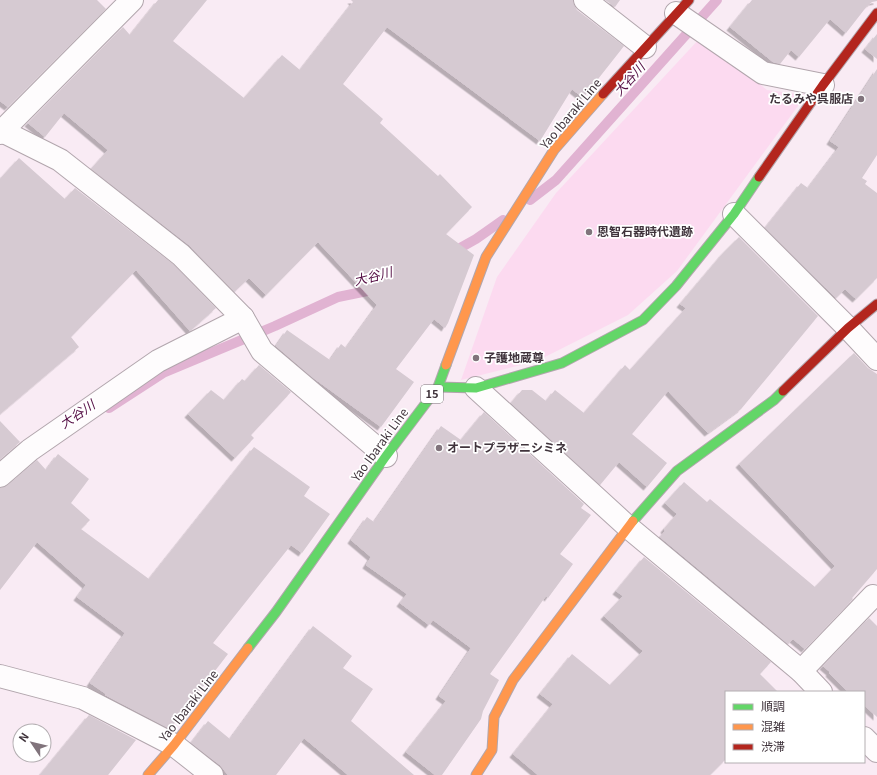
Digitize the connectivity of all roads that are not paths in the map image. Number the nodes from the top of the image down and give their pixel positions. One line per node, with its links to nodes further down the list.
1 (132, 0): 7 (street)
2 (585, 0): 5 (street)
3 (682, 7): 5 (street, Yao Ibaraki Line / 15); 6 (street)
4 (877, 13): 6 (street)
5 (645, 47): 13 (street, Yao Ibaraki Line / 15)
6 (823, 85): 8 (street)
7 (1, 131): 10 (street)
8 (734, 214): 11 (street); 14 (street)
9 (877, 304): 11 (street)
10 (243, 318): 15 (street); 16 (street)
11 (848, 328): 12 (street); 17 (street)
12 (877, 359)
13 (438, 387): 14 (street); 15 (street, Yao Ibaraki Line / 15)
14 (476, 388): 17 (street)
15 (386, 456): 23 (street, Yao Ibaraki Line / 15)
16 (0, 476)
17 (628, 527): 19 (street); 27 (street)
18 (873, 596): 19 (street)
19 (801, 671): 21 (street)
20 (0, 676): 23 (street)
21 (820, 691)
22 (865, 739): 24 (street)
23 (174, 745): 25 (street, Yao Ibaraki Line / 15); 26 (street)
24 (877, 752)
25 (148, 775)
26 (212, 775)
27 (476, 775)

